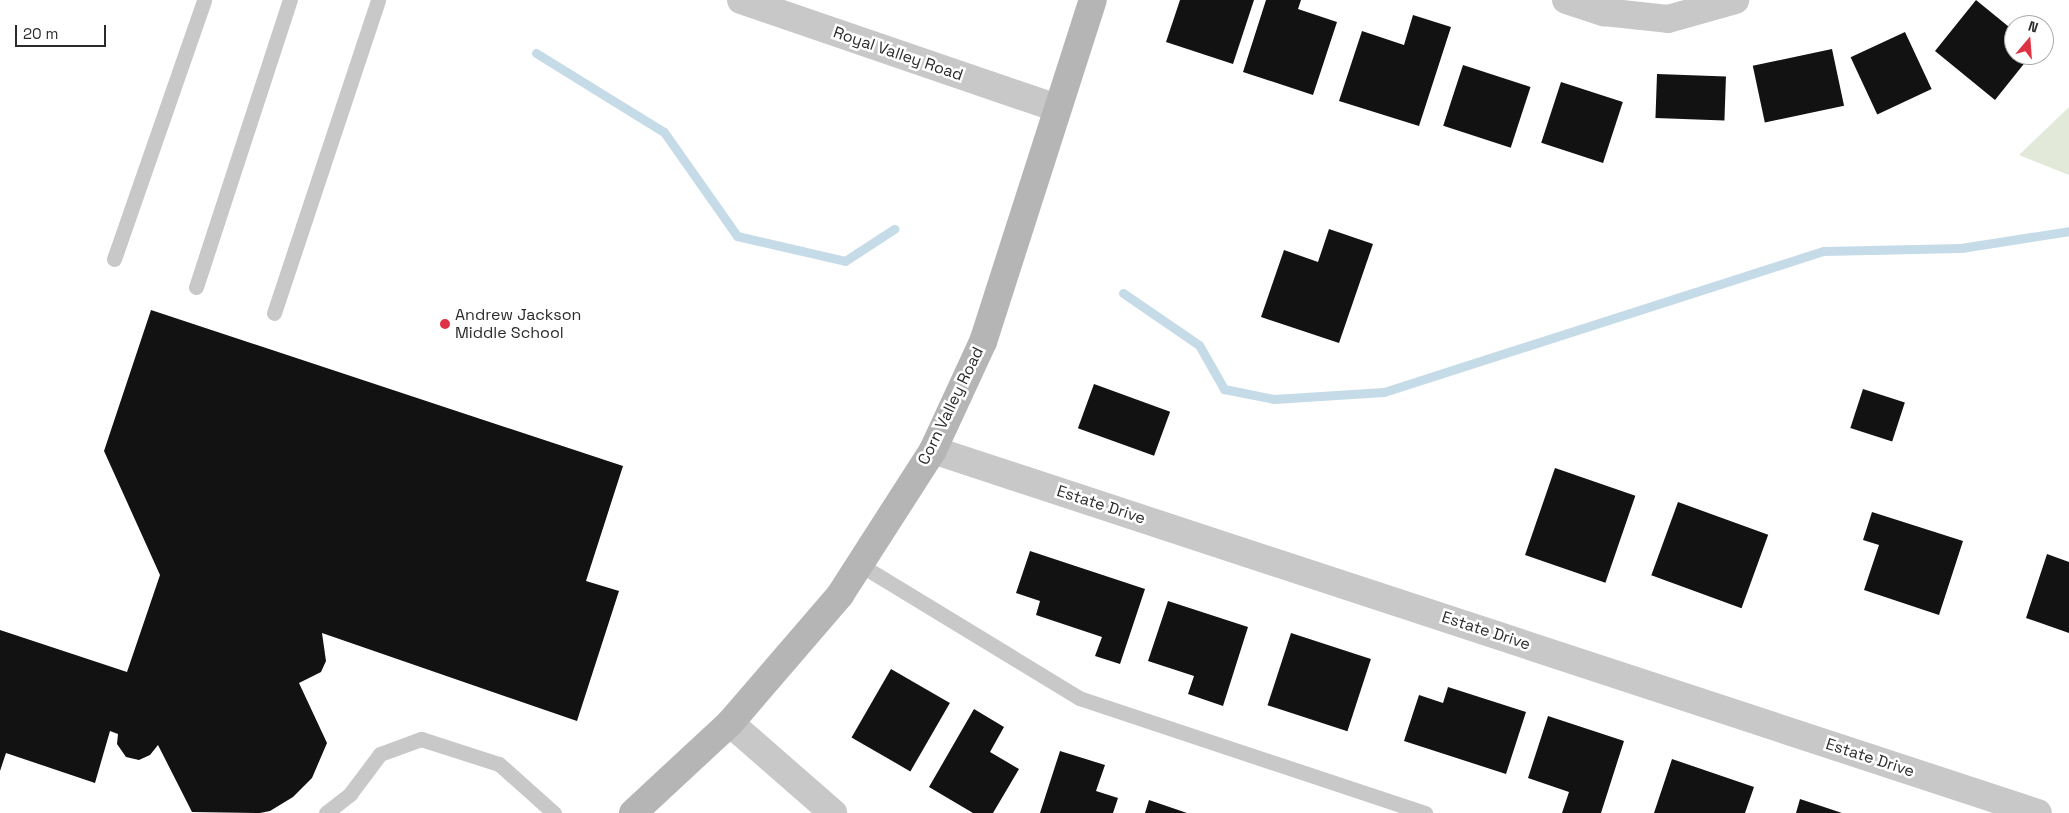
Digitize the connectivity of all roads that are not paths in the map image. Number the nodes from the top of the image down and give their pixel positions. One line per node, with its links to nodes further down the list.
1 (204, 0): 9 (lane)
2 (290, 0): 10 (lane)
3 (378, 0): 11 (lane)
4 (741, 0): 8 (street, Royal Valley Road)
5 (1093, 0): 8 (main road, Corn Valley Road)
6 (1566, 0): 7 (street)
7 (1735, 0)
8 (1056, 108): 12 (main road, Corn Valley Road)
9 (114, 259)
10 (196, 287)
11 (274, 313)
12 (933, 450): 13 (main road, Corn Valley Road); 20 (street, Estate Drive)
13 (859, 564): 14 (main road, Corn Valley Road); 19 (lane)
14 (730, 724): 17 (main road, Corn Valley Road); 18 (street)
15 (326, 813): 16 (lane)
16 (554, 813)
17 (633, 813)
18 (834, 813)
19 (1425, 813)
20 (2038, 813)

